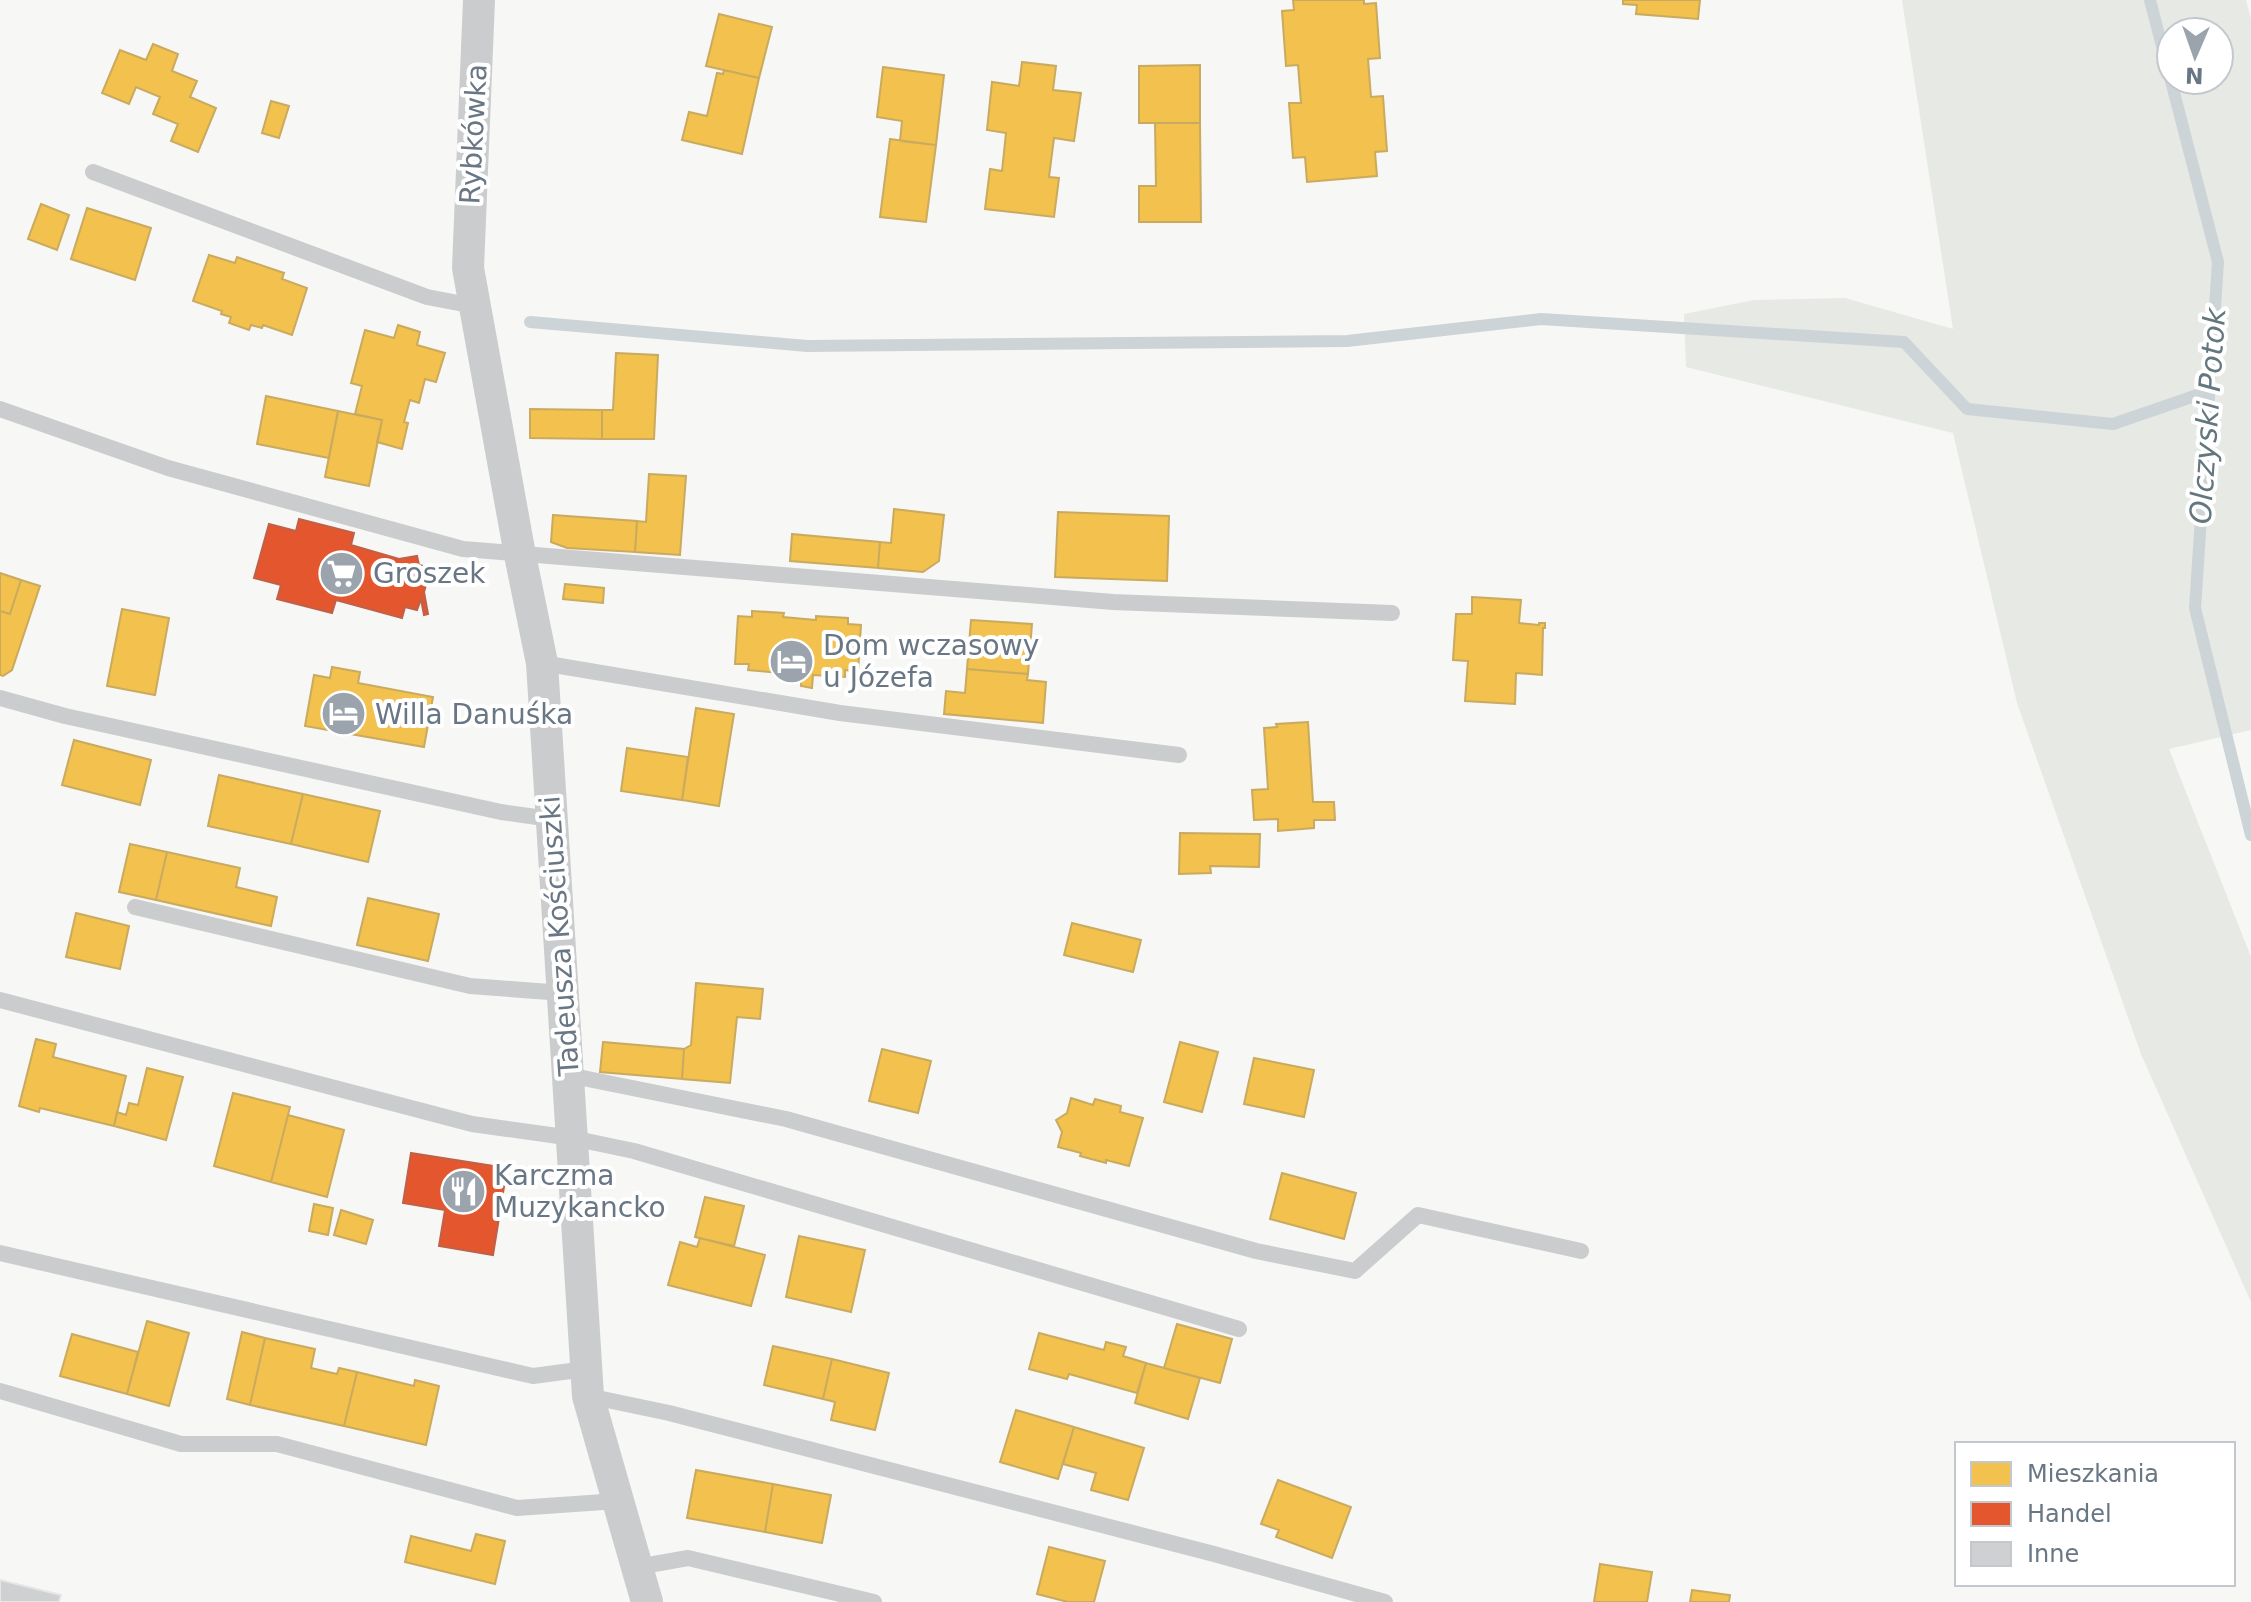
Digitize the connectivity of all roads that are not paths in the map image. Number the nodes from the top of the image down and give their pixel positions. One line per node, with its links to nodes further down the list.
1 (479, 0): 3 (street, Rybkówka)
2 (93, 172): 4 (lane)
3 (468, 268): 4 (street, Tadeusza Kościuszki)
4 (474, 306): 6 (street, Tadeusza Kościuszki)
5 (0, 409): 6 (lane)
6 (520, 555): 7 (lane); 8 (street, Tadeusza Kościuszki)
7 (1392, 613)
8 (542, 663): 10 (lane); 11 (street, Tadeusza Kościuszki)
9 (0, 698): 11 (lane)
10 (1179, 755)
11 (551, 819): 13 (street, Tadeusza Kościuszki)
12 (135, 907): 13 (lane)
13 (563, 993): 15 (street, Tadeusza Kościuszki)
14 (0, 1000): 16 (lane)
15 (568, 1075): 16 (street, Tadeusza Kościuszki); 17 (lane)
16 (572, 1138): 19 (lane); 20 (street, Tadeusza Kościuszki)
17 (1581, 1251)
18 (0, 1253): 20 (lane)
19 (1239, 1329)
20 (587, 1383): 22 (street, Tadeusza Kościuszki); 26 (lane)
21 (0, 1391): 22 (lane)
22 (618, 1501): 23 (street, Tadeusza Kościuszki)
23 (637, 1567): 24 (street, Tadeusza Kościuszki); 25 (lane)
24 (647, 1602)
25 (874, 1602)
26 (1385, 1602)

